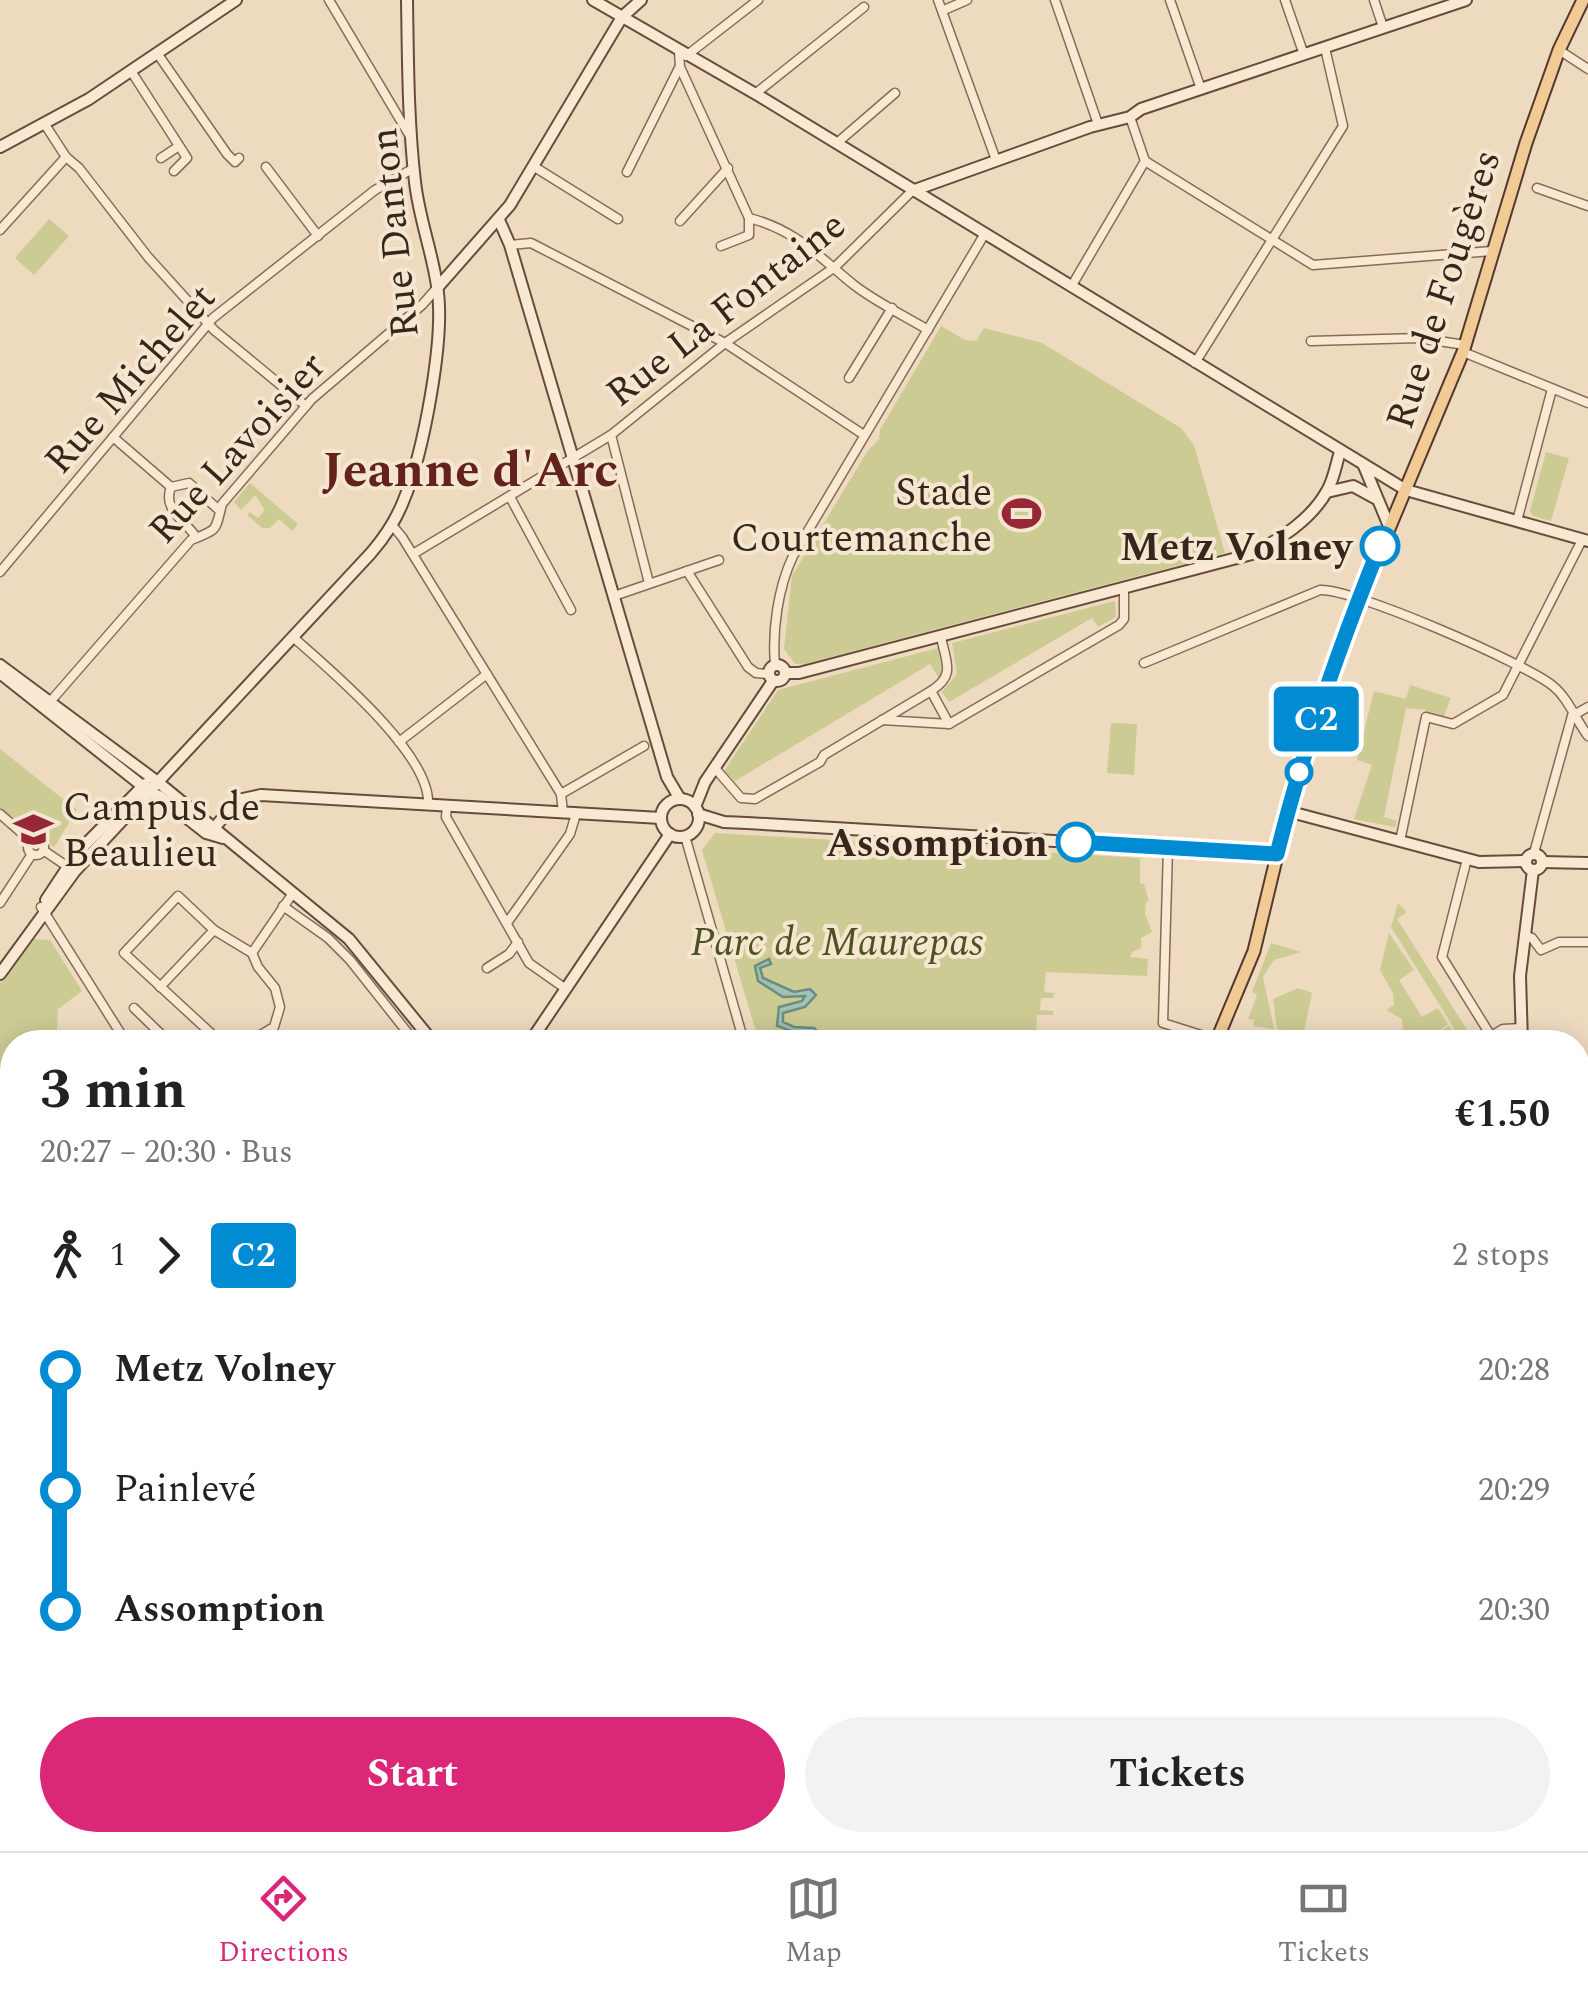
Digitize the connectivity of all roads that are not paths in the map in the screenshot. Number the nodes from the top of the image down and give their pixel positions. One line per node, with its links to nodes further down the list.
1 (236, 0): 21 (street)
2 (328, 0): 30 (street)
3 (406, 0): 29 (street, Rue Danton)
4 (593, 0): 17 (street)
5 (758, 0): 23 (street)
6 (938, 0): 16 (street)
7 (967, 0): 16 (street)
8 (1055, 0): 33 (street)
9 (1170, 0): 26 (street)
10 (1285, 0): 22 (street)
11 (1374, 0): 18 (street)
12 (1466, 0): 18 (street)
13 (1583, 0): 20 (main road, Rue de Fougères)
14 (639, 1): 17 (street)
15 (864, 7): 27 (street)
16 (944, 10): 41 (street)
17 (622, 18): 23 (street); 43 (street)
18 (1384, 28): 19 (street)
19 (1325, 48): 22 (street); 59 (street)
20 (1559, 50): 24 (street); 62 (main road, Rue de Fougères)
21 (158, 53): 25 (street); 40 (street)
22 (1304, 55): 26 (street)
23 (682, 58): 27 (street); 46 (street); 48 (street)
24 (1588, 69)
25 (130, 71): 32 (street); 36 (street)
26 (1201, 89): 31 (street)
27 (755, 94): 35 (street)
28 (895, 94): 35 (street)
29 (410, 108): 30 (street); 34 (street, Rue Danton)
30 (394, 110): 34 (street)
31 (1130, 117): 33 (street); 42 (street)
32 (44, 123): 37 (street); 38 (street)
33 (1098, 124): 41 (street)
34 (412, 139): 45 (street, Rue Danton)
35 (836, 143): 50 (street)
36 (178, 146): 39 (street); 47 (street)
37 (0, 147)
38 (66, 156): 56 (street); 67 (street)
39 (161, 158)
40 (239, 158)
41 (996, 160): 50 (street)
42 (1145, 161): 59 (street); 65 (street)
43 (533, 166): 53 (street); 54 (street)
44 (266, 168): 58 (street)
45 (414, 168): 58 (street, Rue Michelet); 64 (street, Rue Danton)
46 (728, 168): 52 (street); 55 (street)
47 (174, 171)
48 (626, 172)
49 (1536, 188): 51 (street)
50 (912, 191): 57 (street); 63 (street, Rue La Fontaine)
51 (1588, 206)
52 (750, 218): 61 (street); 63 (street)
53 (618, 219)
54 (498, 220): 60 (street); 64 (street)
55 (680, 221)
56 (0, 230)
57 (984, 235): 65 (street); 68 (street)
58 (318, 236): 67 (street, Rue Michelet)
59 (1272, 240): 62 (street); 72 (street)
60 (510, 245): 70 (street); 81 (street)
61 (721, 246)
62 (1492, 250): 71 (main road, Rue de Fougères)
63 (835, 266): 66 (street); 70 (street, Rue La Fontaine)
64 (438, 287): 76 (street, Rue Lavoisier); 90 (street, Rue Danton)
65 (1071, 288): 72 (street)
66 (892, 308): 68 (street); 73 (street)
67 (208, 323): 76 (street); 79 (street, Rue Michelet)
68 (928, 330): 78 (street)
69 (1311, 342): 71 (street)
70 (725, 343): 77 (street, Rue La Fontaine); 78 (street)
71 (1464, 349): 74 (street); 84 (main road, Rue de Fougères)
72 (1195, 363): 80 (street)
73 (849, 378)
74 (1552, 389): 75 (street); 89 (street)
75 (1588, 403)
76 (306, 406): 88 (street, Rue Lavoisier)
77 (611, 435): 81 (street, Rue La Fontaine); 98 (street)
78 (864, 435): 109 (street)
79 (113, 437): 83 (street); 97 (street, Rue Michelet)
80 (1340, 452): 82 (street); 85 (street)
81 (573, 460): 86 (street, Rue La Fontaine); 100 (street)
82 (1364, 464): 84 (street); 87 (street)
83 (171, 487): 88 (street); 92 (street)
84 (1406, 490): 89 (street); 91 (main road, Rue de Fougères)
85 (1326, 492): 87 (street); 99 (street)
86 (510, 497): 94 (street, Rue La Fontaine); 102 (street)
87 (1379, 501): 91 (street)
88 (220, 511): 92 (street, Rue Lavoisier)
89 (1517, 521): 93 (street)
90 (392, 526): 94 (street); 104 (street, Rue Danton)
91 (1388, 526): 101 (main road, Rue de Fougères)
92 (196, 538): 112 (street, Rue Lavoisier)
93 (1585, 540): 107 (street)
94 (413, 554): 110 (street)
95 (719, 560): 96 (street)
96 (687, 571): 98 (street); 109 (street)
97 (0, 572)
98 (649, 583): 100 (street)
99 (1124, 590): 103 (street); 116 (street)
100 (614, 596): 121 (street)
101 (1360, 597): 105 (street); 107 (street); 128 (main road, Rue de Fougères)
102 (571, 610)
103 (941, 637): 109 (street); 111 (street)
104 (294, 638): 118 (street); 122 (street, Rue Danton)
105 (1144, 663)
106 (0, 665): 112 (street)
107 (1520, 668): 114 (street); 136 (street)
108 (0, 673): 122 (street)
109 (772, 673): 120 (street)
110 (487, 674): 118 (street); 123 (street)
111 (931, 691): 115 (street); 116 (street)
112 (49, 702): 122 (street)
113 (1588, 706): 114 (street)
114 (1572, 716): 117 (street); 143 (street)
115 (882, 720): 116 (street); 120 (street)
116 (949, 724)
117 (1588, 736)
118 (399, 742): 125 (street)
119 (644, 746): 123 (street)
120 (714, 767): 127 (street)
121 (667, 777): 124 (street); 127 (street)
122 (151, 785): 132 (street); 135 (street); 145 (street); 145 (street)
123 (561, 794): 129 (street)
124 (667, 804): 127 (street); 131 (street)
125 (428, 805): 126 (street); 132 (street)
126 (447, 806): 129 (street); 150 (street)
127 (691, 809): 134 (street); 138 (street)
128 (1288, 811): 136 (street); 141 (main road, Rue de Fougères)
129 (570, 813): 131 (street); 150 (street)
130 (0, 814): 137 (street)
131 (661, 818): 133 (street)
132 (215, 827): 135 (street)
133 (670, 834): 134 (street); 159 (street)
134 (685, 836): 169 (street)
135 (223, 838): 146 (street)
136 (1400, 840): 142 (street)
137 (31, 841): 139 (street); 140 (street)
138 (1168, 848): 141 (street); 170 (street)
139 (43, 850): 140 (street); 145 (street)
140 (32, 854): 147 (street)
141 (1277, 854): 171 (main road, Rue de Fougères)
142 (1466, 858): 143 (street); 172 (street)
143 (1534, 862): 144 (street); 152 (street)
144 (1588, 863)
145 (71, 869): 149 (street)
146 (293, 893): 148 (street); 167 (street)
147 (0, 903)
148 (282, 906): 155 (street); 166 (street)
149 (43, 910): 157 (street); 162 (street)
150 (507, 923): 153 (street)
151 (214, 930): 155 (street); 158 (street); 158 (street)
152 (1524, 935): 154 (street); 161 (street)
153 (518, 942): 156 (street); 159 (street)
154 (1588, 942)
155 (252, 953): 165 (street)
156 (486, 968)
157 (0, 974)
158 (160, 987): 164 (street)
159 (566, 989): 168 (street)
160 (134, 1008): 163 (street)
161 (1522, 1028): 173 (street)
162 (118, 1030)
163 (157, 1030)
164 (208, 1030)
165 (268, 1030)
166 (405, 1030)
167 (423, 1030)
168 (538, 1030)
169 (740, 1030)
170 (1184, 1030)
171 (1222, 1030)
172 (1487, 1030)
173 (1502, 1030)

